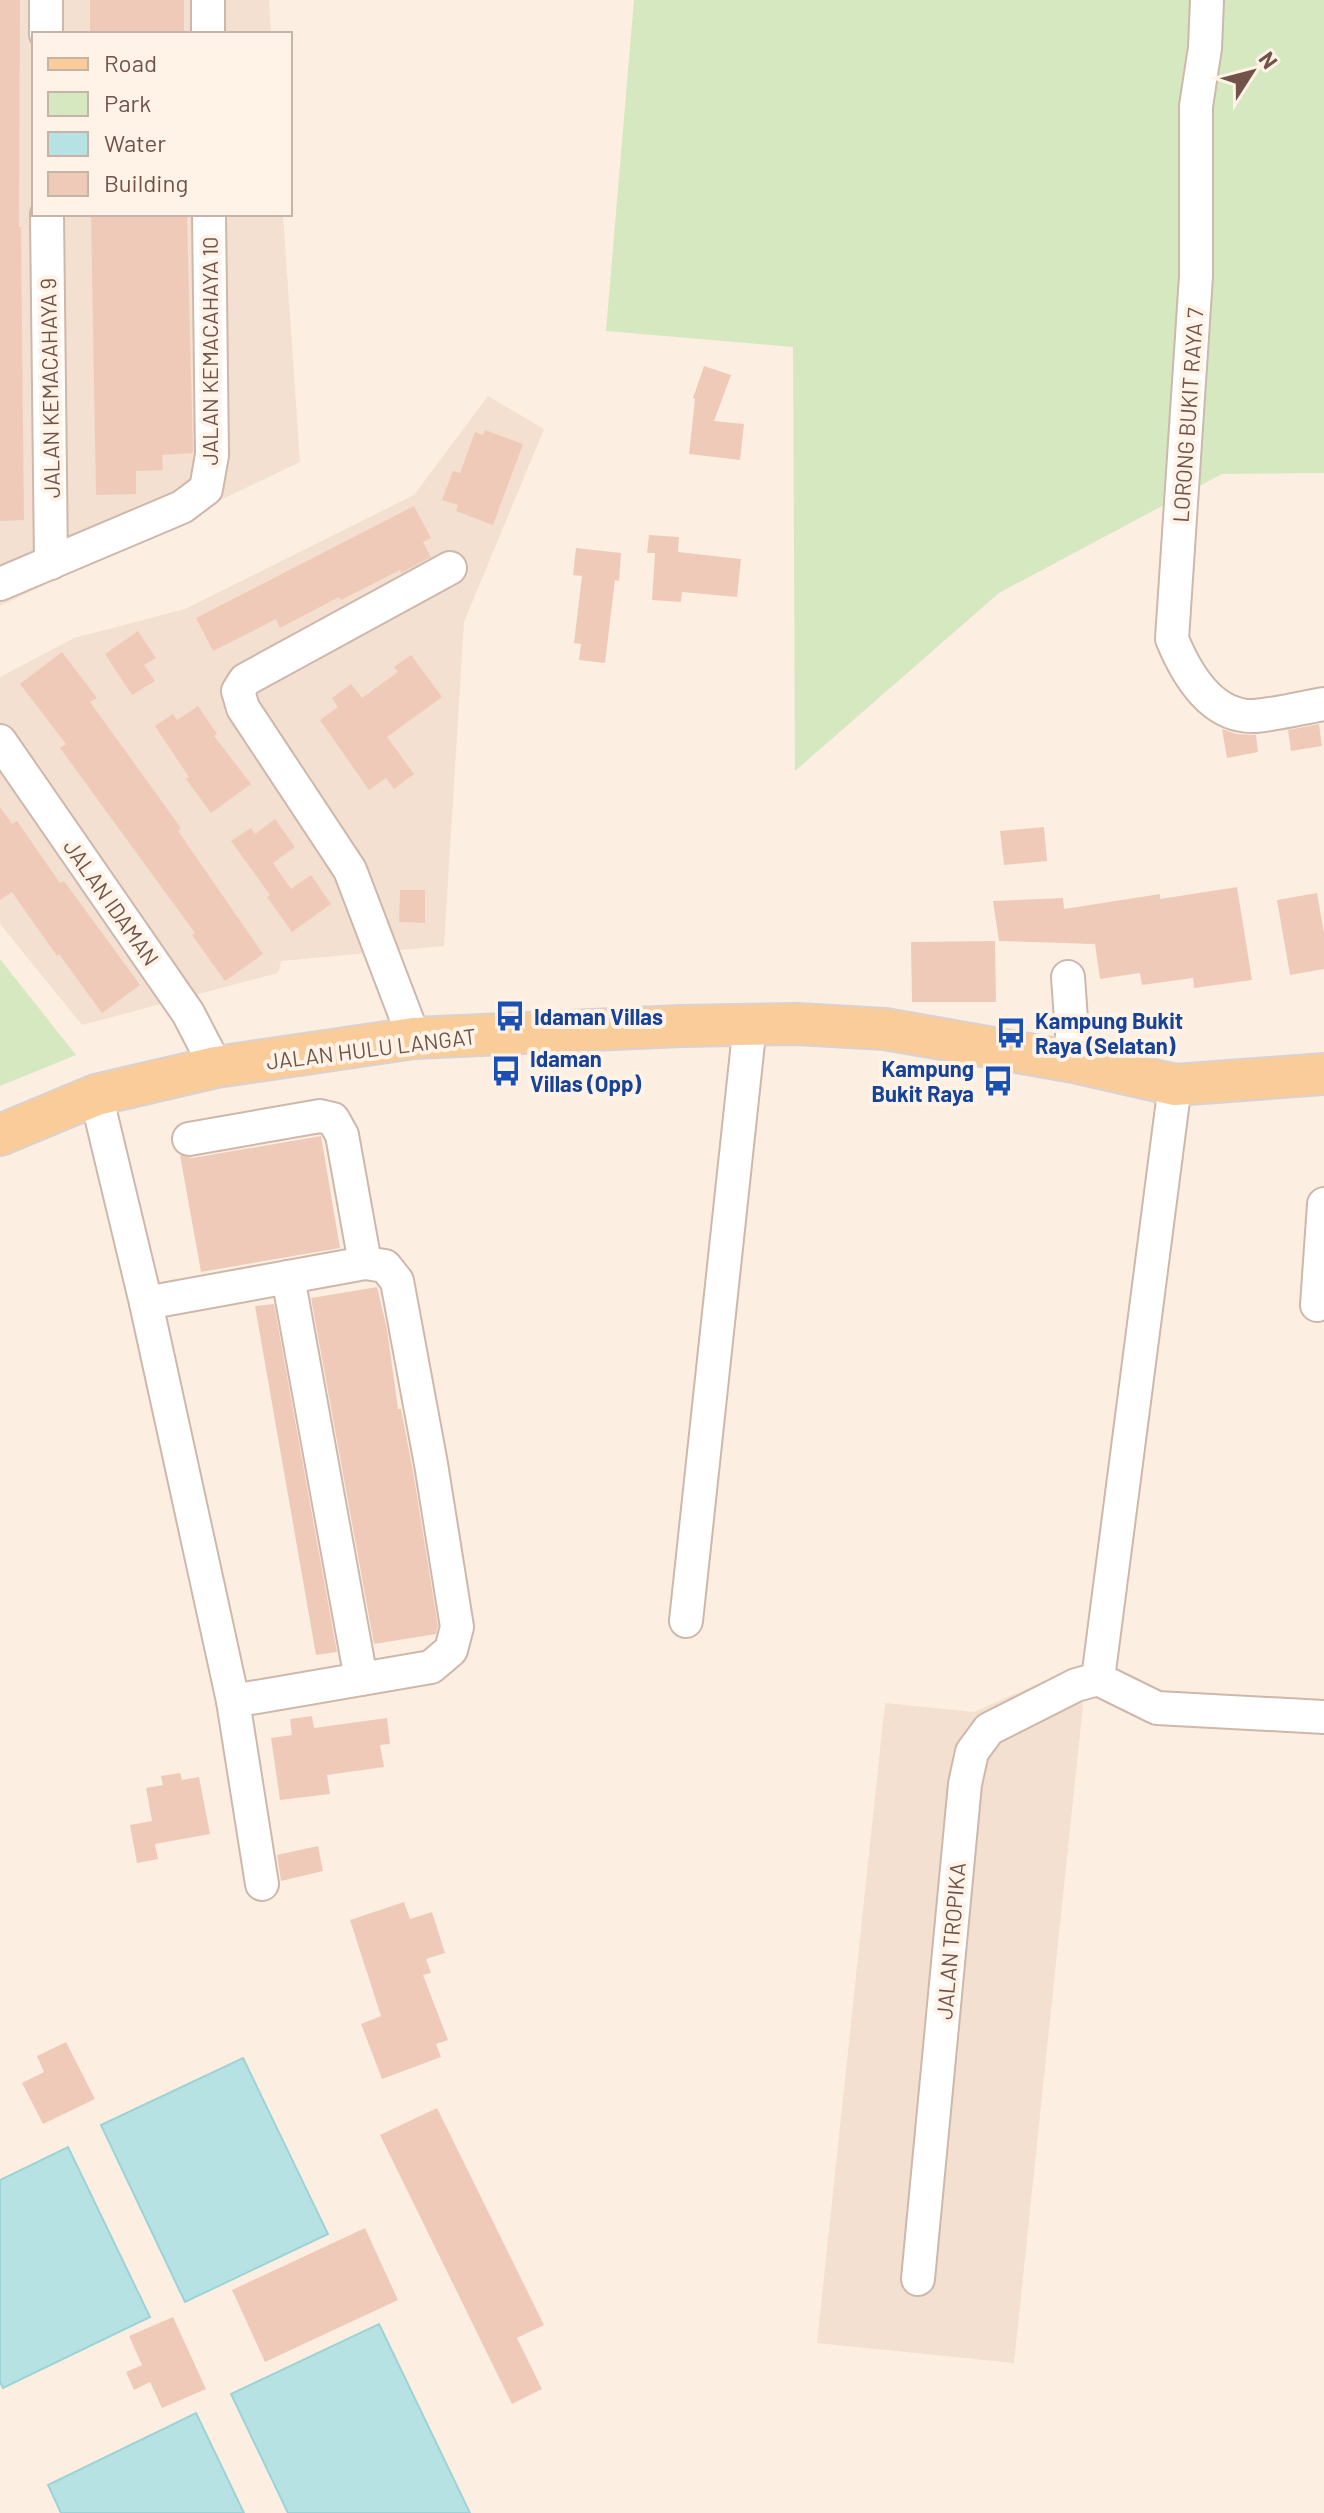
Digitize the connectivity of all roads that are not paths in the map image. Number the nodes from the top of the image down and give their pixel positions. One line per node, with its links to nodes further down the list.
1 (46, 0): 4 (street)
2 (208, 0): 5 (street)
3 (1207, 0): 11 (street, LORONG BUKIT RAYA 7)
4 (46, 32)
5 (208, 32)
6 (47, 216): 8 (street, JALAN KEMACAHAYA 9)
7 (209, 216): 8 (street, JALAN KEMACAHAYA 10)
8 (51, 563): 10 (street)
9 (450, 568): 15 (street)
10 (0, 584)
11 (1324, 704)
12 (0, 741): 17 (street, JALAN IDAMAN)
13 (1068, 977): 16 (street)
14 (750, 1024): 15 (main road, JALAN HULU LANGAT); 16 (main road, JALAN HULU LANGAT); 28 (street)
15 (414, 1038): 17 (main road, JALAN HULU LANGAT)
16 (1074, 1062): 19 (main road, JALAN HULU LANGAT)
17 (216, 1067): 20 (main road, JALAN HULU LANGAT)
18 (1324, 1074): 19 (main road, JALAN HULU LANGAT)
19 (1175, 1085): 30 (street)
20 (96, 1095): 21 (main road, JALAN HULU LANGAT); 26 (street)
21 (0, 1135)
22 (189, 1139): 24 (street)
23 (1324, 1204): 27 (street)
24 (365, 1263): 25 (street); 29 (street)
25 (288, 1277): 26 (street); 29 (street)
26 (146, 1303): 31 (street)
27 (1317, 1305)
28 (686, 1621)
29 (361, 1679): 31 (street)
30 (1098, 1679): 32 (street); 34 (street, JALAN TROPIKA)
31 (233, 1701): 33 (street)
32 (1324, 1717)
33 (262, 1884)
34 (918, 2279)

